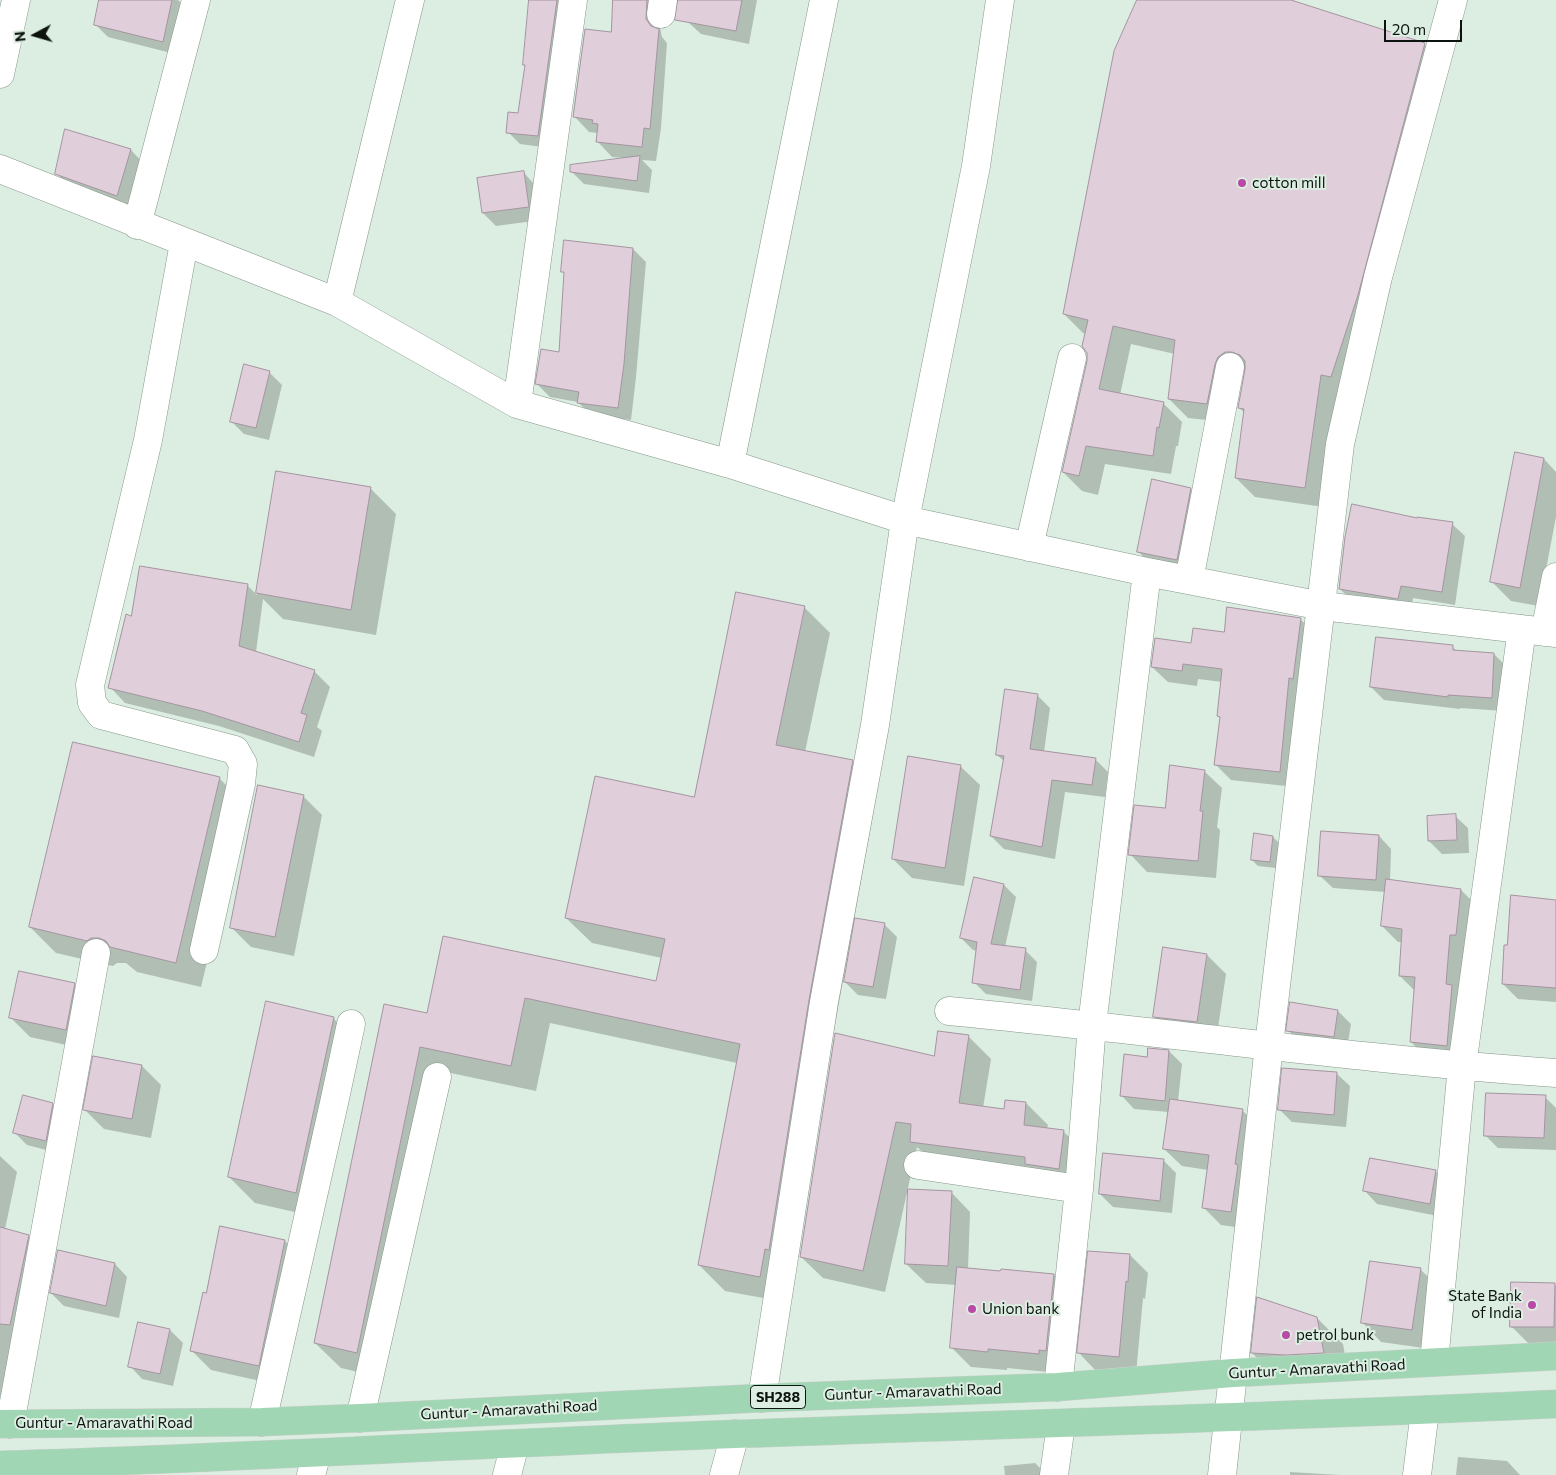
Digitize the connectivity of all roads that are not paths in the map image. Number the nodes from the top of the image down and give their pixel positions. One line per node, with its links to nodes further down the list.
1 (16, 0): 8 (street)
2 (196, 0): 10 (street)
3 (410, 0): 12 (street)
4 (573, 0): 15 (street)
5 (824, 0): 16 (street)
6 (1000, 0): 17 (street)
7 (1453, 0): 22 (street)
8 (0, 74)
9 (0, 169): 10 (street)
10 (137, 224): 11 (street)
11 (184, 242): 12 (street); 24 (street)
12 (337, 302): 15 (street)
13 (1072, 358): 18 (street)
14 (1230, 367): 21 (street)
15 (517, 404): 16 (street)
16 (730, 464): 17 (street)
17 (905, 520): 18 (street); 39 (street)
18 (1029, 547): 19 (street)
19 (1146, 572): 21 (street); 28 (street)
20 (1556, 577): 23 (street)
21 (1189, 580): 22 (street)
22 (1322, 606): 23 (street); 29 (street)
23 (1541, 631): 30 (street)
24 (204, 950)
25 (96, 954): 45 (street)
26 (949, 1011): 28 (street)
27 (350, 1024): 44 (street)
28 (1092, 1025): 29 (street); 34 (street)
29 (1268, 1045): 30 (street); 37 (street)
30 (1462, 1066): 31 (street); 36 (street)
31 (1556, 1073)
32 (437, 1077): 42 (street)
33 (918, 1165): 34 (street)
34 (1079, 1189): 38 (street)
35 (1556, 1356): 36 (main road, Guntur - Amaravathi Road / SH288)
36 (1434, 1362): 37 (main road, Guntur - Amaravathi Road / SH288)
37 (1233, 1373): 38 (main road, Guntur - Amaravathi Road / SH288); 43 (street)
38 (1058, 1386): 39 (main road, Guntur - Amaravathi Road / SH288)
39 (762, 1398): 42 (main road, Guntur - Amaravathi Road / SH288)
40 (1556, 1404): 41 (main road)
41 (1425, 1410): 43 (main road); 56 (street)
42 (360, 1418): 44 (main road, Guntur - Amaravathi Road / SH288)
43 (1228, 1418): 46 (main road); 55 (street)
44 (262, 1422): 45 (main road, Guntur - Amaravathi Road / SH288)
45 (5, 1424)
46 (1061, 1424): 47 (main road); 54 (street)
47 (735, 1434): 48 (main road); 53 (street)
48 (515, 1444): 49 (main road); 52 (street)
49 (314, 1464): 50 (main road)
50 (172, 1467): 51 (main road)
51 (5, 1468)
52 (507, 1475)
53 (724, 1475)
54 (1054, 1475)
55 (1222, 1475)
56 (1417, 1475)

